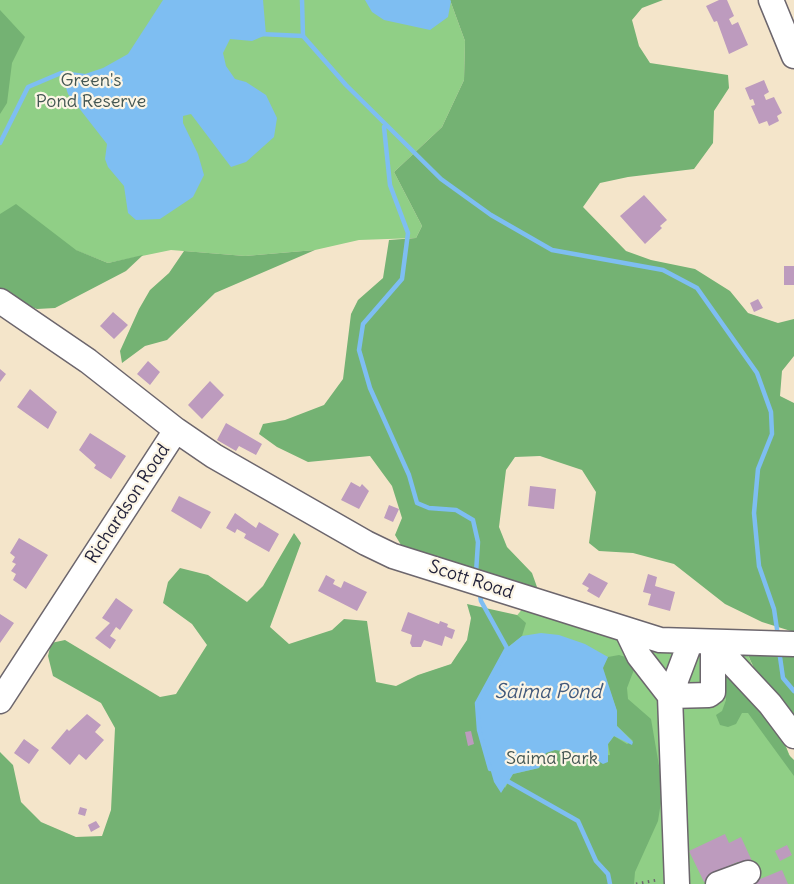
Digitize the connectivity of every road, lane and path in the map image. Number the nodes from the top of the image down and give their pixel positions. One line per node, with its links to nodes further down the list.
1 (771, 0): 2 (street)
2 (794, 56)
3 (0, 301): 4 (street, Richardson Road)
4 (176, 430): 5 (street, Scott Road); 9 (street, Richardson Road)
5 (627, 631): 6 (street, Scott Road); 8 (street)
6 (702, 643): 7 (street, Scott Road); 8 (street); 8 (street); 10 (street)
7 (784, 643)
8 (670, 696): 12 (street)
9 (0, 701)
10 (794, 736)
11 (748, 873): 13 (street)
12 (677, 884)
13 (718, 884)

